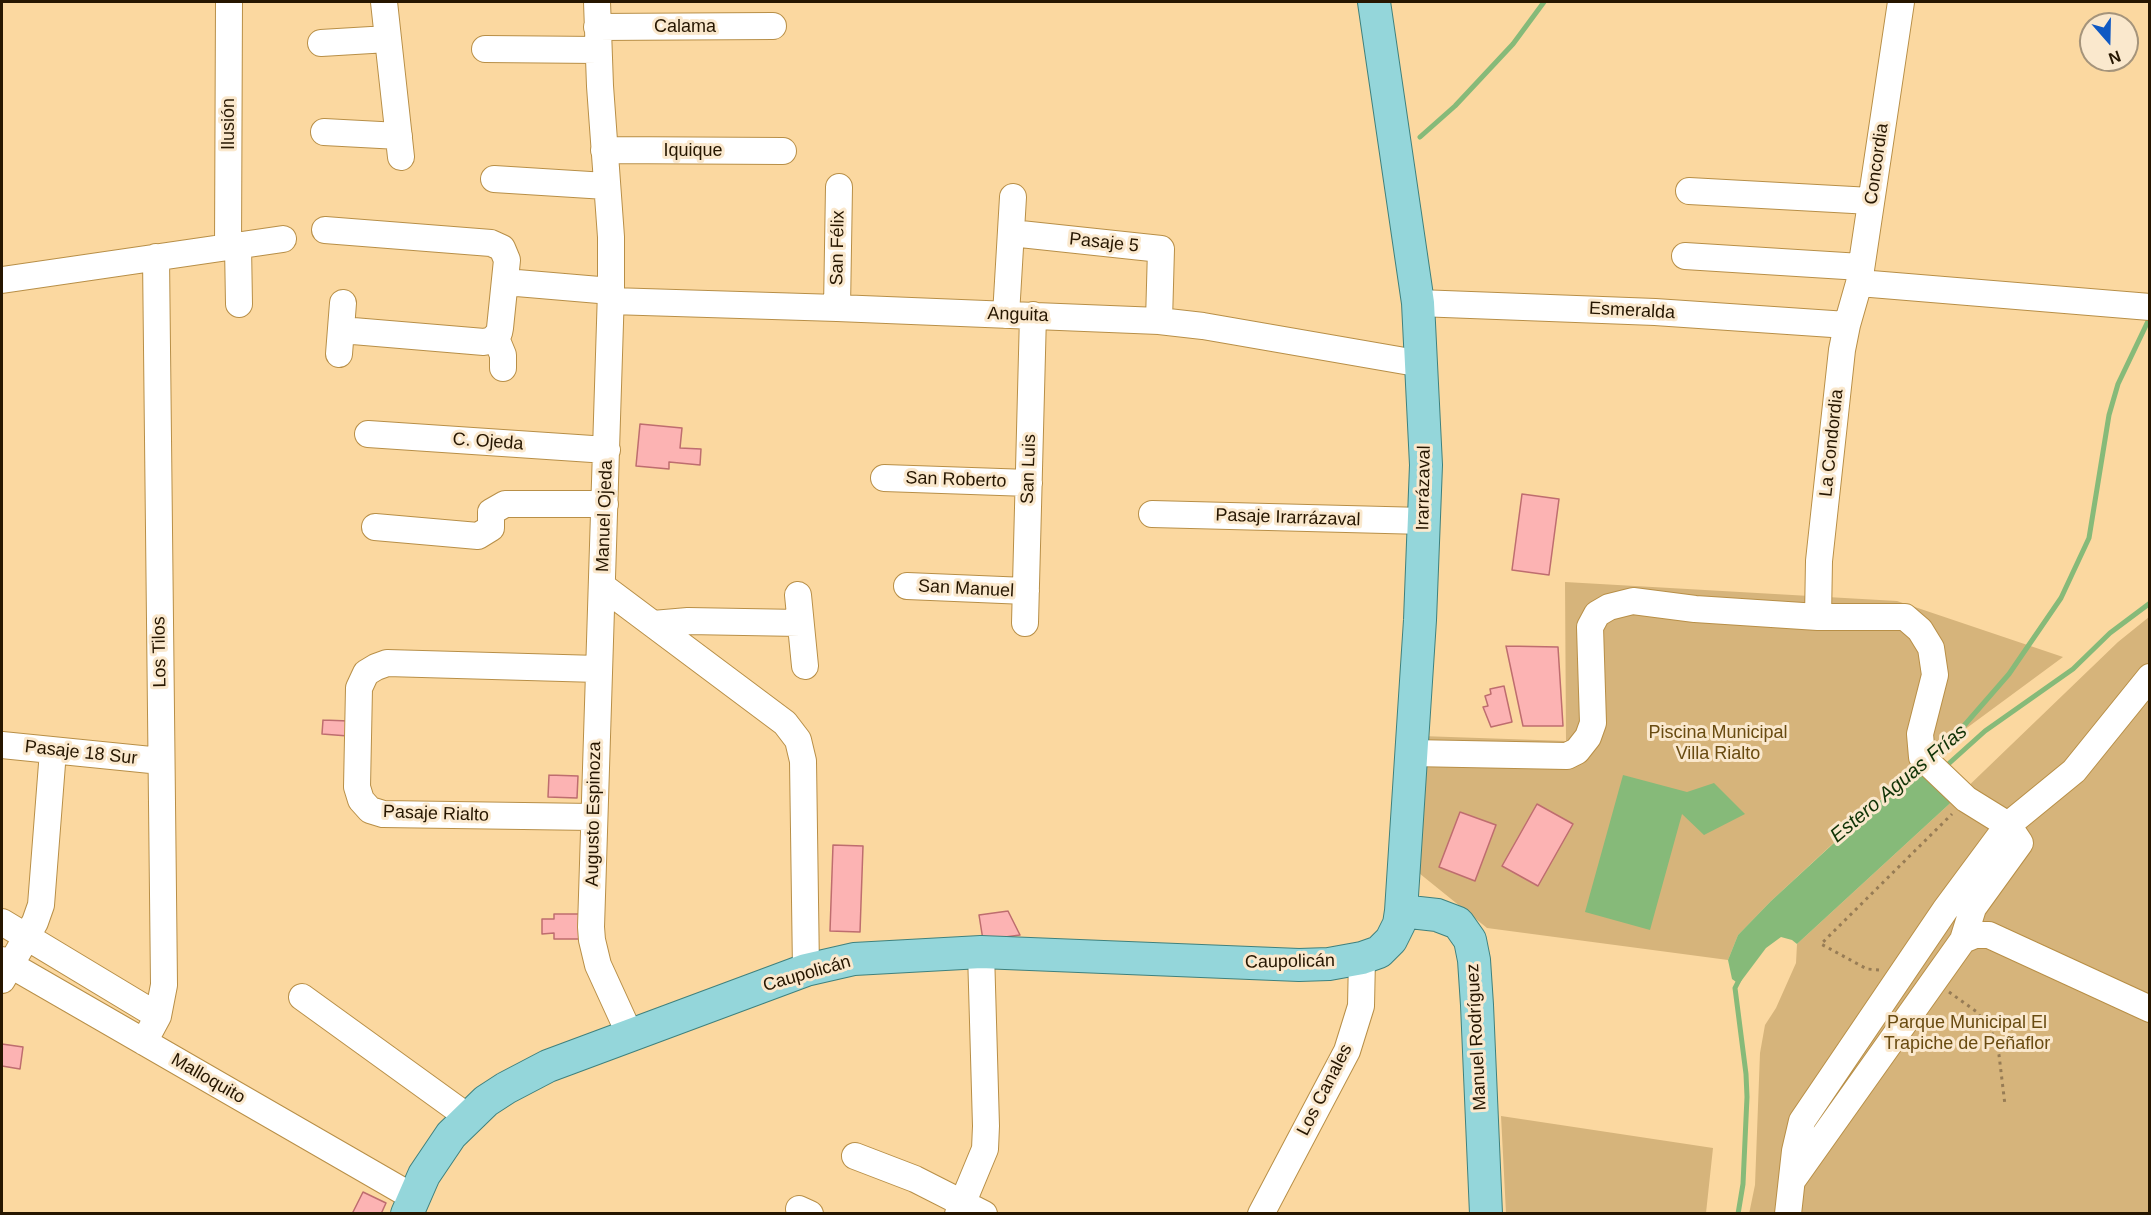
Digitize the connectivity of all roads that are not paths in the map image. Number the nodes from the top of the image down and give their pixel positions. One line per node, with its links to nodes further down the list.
1 (229, 2): 23 (street, Ilusión)
2 (384, 2): 7 (street)
3 (597, 2): 8 (street, Manuel Ojeda)
4 (1374, 2): 31 (main road, Irarrázaval)
5 (1901, 2): 19 (street, Concordia)
6 (773, 26): 8 (street, Calama)
7 (388, 39): 9 (street); 11 (street)
8 (598, 39): 10 (street, Calama); 12 (street, Manuel Ojeda)
9 (321, 43)
10 (485, 49)
11 (324, 132)
12 (604, 150): 13 (street, Iquique); 15 (street, Manuel Ojeda)
13 (783, 151)
14 (494, 179): 15 (street)
15 (606, 186): 29 (street, Manuel Ojeda)
16 (839, 188): 34 (street, San Félix)
17 (1689, 191): 19 (street)
18 (1013, 196): 21 (street)
19 (1871, 201): 26 (street, Concordia)
20 (325, 230): 28 (street)
21 (1011, 233): 35 (street); 37 (street, Pasaje 5)
22 (284, 239): 23 (street)
23 (233, 246): 25 (street); 32 (street, Ilusión)
24 (1685, 256): 26 (street)
25 (156, 257): 27 (street); 64 (street, Los Tilos)
26 (1860, 275): 33 (street); 38 (street, Concordia)
27 (2, 280)
28 (505, 282): 29 (street, Anguita); 39 (street)
29 (611, 296): 34 (street, Anguita); 43 (street, Manuel Ojeda)
30 (343, 303): 39 (street)
31 (1418, 303): 38 (street, Esmeralda); 40 (main road, Irarrázaval)
32 (239, 304)
33 (2146, 306)
34 (837, 308): 35 (street, Anguita)
35 (1006, 315): 36 (street, Anguita)
36 (1033, 315): 37 (street, Anguita); 45 (street, San Luis)
37 (1151, 321): 40 (street, Anguita)
38 (1847, 325): 54 (street, La Condordia)
39 (496, 338): 41 (street)
40 (1422, 364): 48 (main road, Irarrázaval)
41 (503, 368)
42 (368, 434): 43 (street, C. Ojeda)
43 (607, 450): 46 (street, Manuel Ojeda)
44 (884, 478): 45 (street, San Roberto)
45 (1029, 483): 52 (street, San Luis)
46 (605, 504): 49 (street); 50 (street, Manuel Ojeda)
47 (1152, 514): 48 (street, Pasaje Irarrázaval)
48 (1424, 521): 63 (main road, Irarrázaval)
49 (375, 527)
50 (602, 586): 57 (street, Manuel Ojeda); 59 (street, Augusto Espinoza)
51 (906, 586): 52 (street, San Manuel)
52 (1026, 591): 56 (street, San Luis)
53 (798, 595): 55 (street)
54 (1818, 617): 63 (street); 66 (street)
55 (800, 623): 57 (street); 58 (street)
56 (1025, 623)
57 (653, 624): 74 (street, Manuel Ojeda)
58 (805, 666)
59 (598, 669): 65 (street, Augusto Espinoza); 65 (street, Pasaje Rialto)
60 (2150, 677): 66 (street)
61 (2, 746): 62 (street, Pasaje 18 Sur)
62 (53, 750): 64 (street, Pasaje 18 Sur); 69 (street)
63 (1411, 753): 67 (main road, Irarrázaval)
64 (161, 761): 77 (street, Los Tilos)
65 (593, 817): 78 (street, Augusto Espinoza)
66 (2008, 825): 70 (street); 82 (street)
67 (1401, 911): 72 (main road, Irarrázaval); 86 (main road, Manuel Rodríguez)
68 (2, 922): 69 (street)
69 (27, 937): 73 (street); 77 (street)
70 (1963, 940): 76 (street); 82 (street)
71 (981, 951): 72 (main road, Caupolicán); 74 (main road, Caupolicán); 84 (street)
72 (1362, 958): 85 (street, Los Canales)
73 (4, 969): 79 (street, Malloquito)
74 (806, 970): 78 (main road, Caupolicán)
75 (302, 997): 80 (street)
76 (2150, 1009)
77 (159, 1016): 79 (street, Los Tilos)
78 (630, 1035): 80 (main road, Caupolicán)
79 (144, 1042): 83 (street, Malloquito)
80 (468, 1118): 83 (main road, Caupolicán)
81 (855, 1156): 84 (street)
82 (1792, 1180): 87 (street)
83 (410, 1205)
84 (968, 1210)
85 (1261, 1214)
86 (1486, 1214)
87 (1788, 1214)

